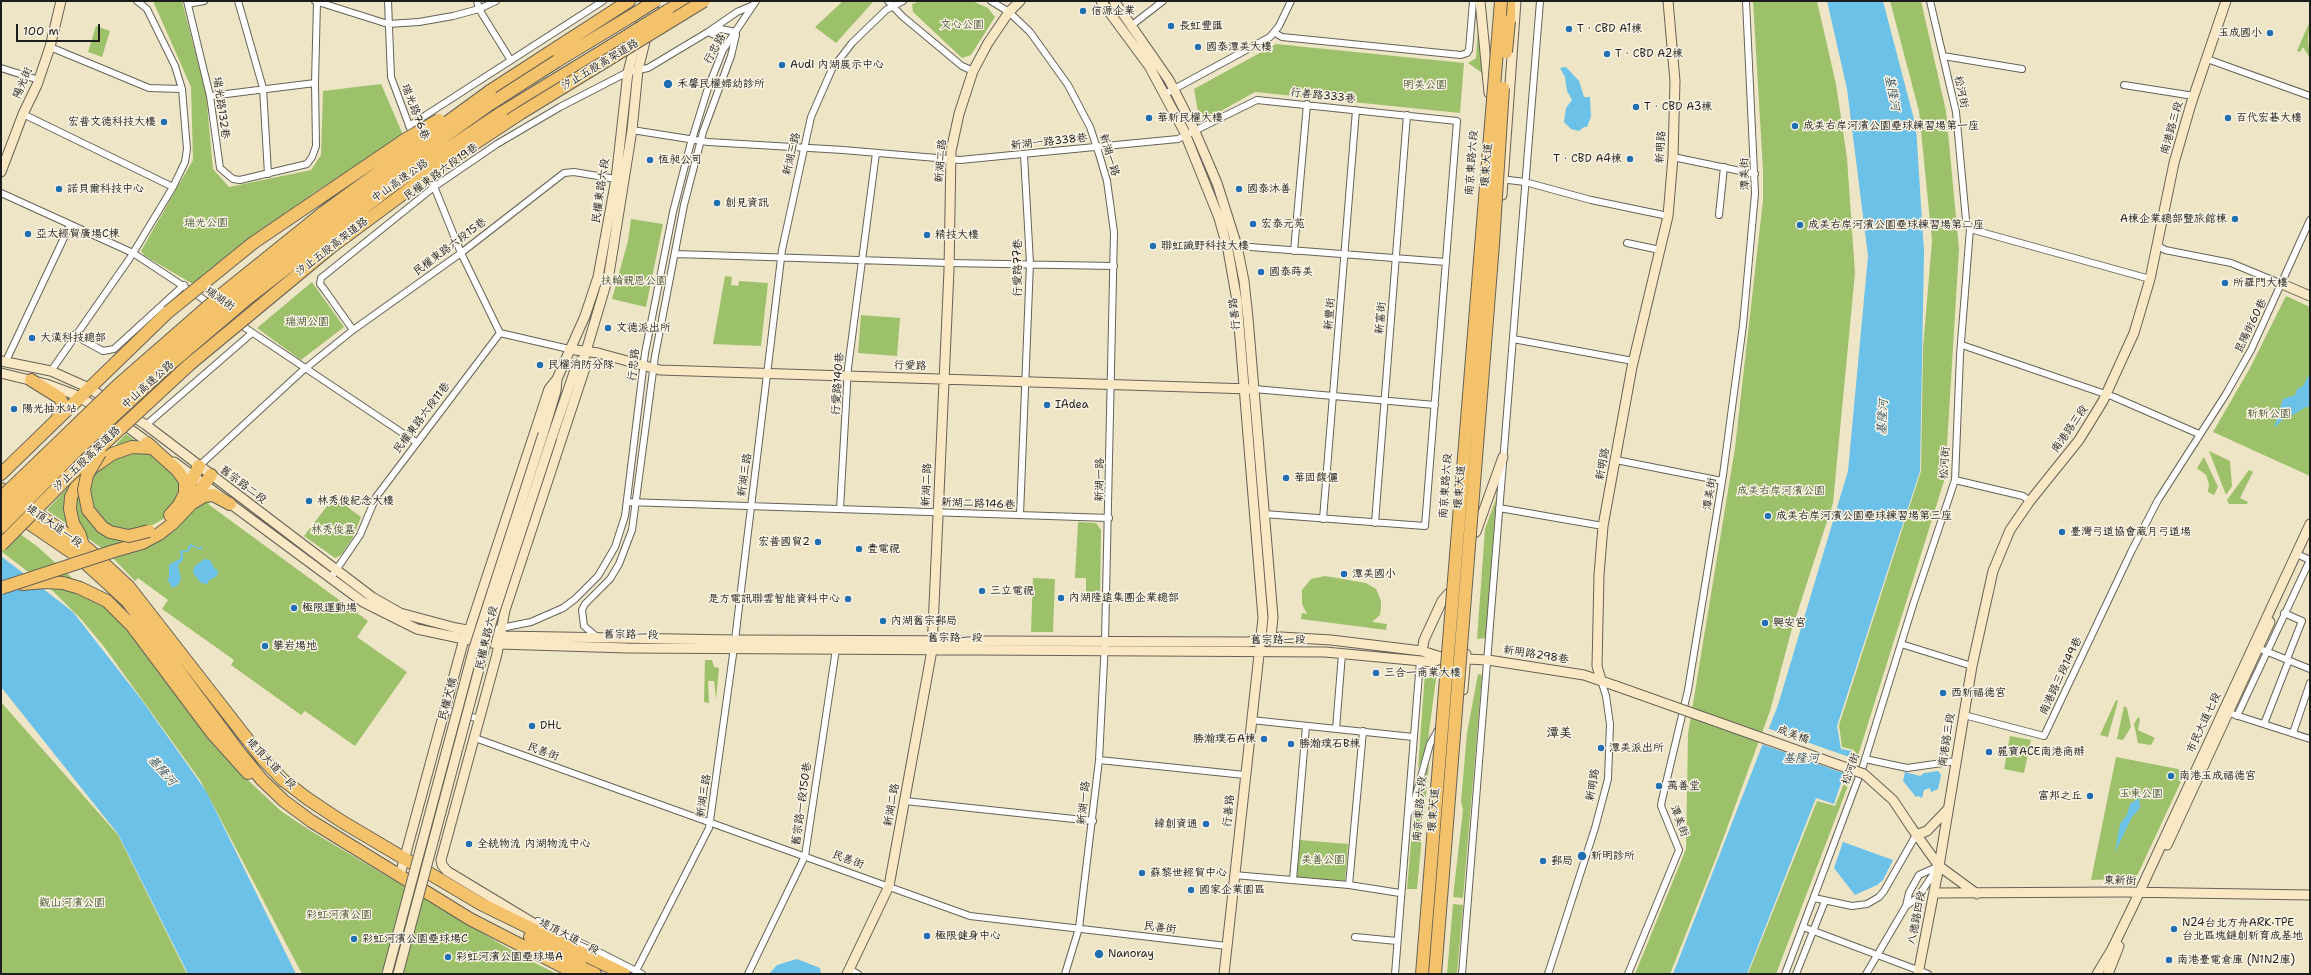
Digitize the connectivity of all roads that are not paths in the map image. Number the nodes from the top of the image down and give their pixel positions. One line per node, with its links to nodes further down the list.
1 (61, 1): 43 (main road, 陽光街)
2 (137, 1): 57 (street)
3 (204, 1): 33 (street)
4 (238, 1): 56 (street)
5 (316, 1): 38 (street); 54 (street)
6 (388, 1): 38 (street, 瑞光路76巷)
7 (477, 1): 36 (street)
8 (496, 1): 36 (street)
9 (603, 1): 46 (street)
10 (629, 1): 59 (highway)
11 (646, 1): 52 (main road, 民權東路六段)
12 (655, 1): 50 (main road, 民權東路六段); 176 (highway, 中山高速公路, bridge)
13 (684, 1): 186 (highway, 中山高速公路, bridge)
14 (704, 1): 151 (highway, 汐止五股高架道路, bridge)
15 (756, 1): 35 (street, 行忠路)
16 (903, 1): 34 (street, 新湖三路)
17 (991, 1): 37 (street)
18 (1020, 1): 37 (main road, 新湖二路)
19 (1101, 1): 61 (main road, 行善路)
20 (1114, 1): 39 (main road, 行善路)
21 (1162, 1): 39 (street)
22 (1292, 1): 42 (street)
23 (1473, 1): 42 (street)
24 (1480, 1): 60 (main road)
25 (1500, 1): 60 (main road, 南京東路六段); 92 (highway, 環東大道, bridge)
26 (1509, 1): 91 (highway, 環東大道, bridge)
27 (1516, 1): 86 (main road, 南京東路六段)
28 (1540, 1): 87 (street)
29 (1668, 1): 78 (main road, 新明路)
30 (1746, 1): 83 (street, 潭美街)
31 (1930, 1): 45 (street, 松河街)
32 (2226, 1): 47 (main road, 南港路三段)
33 (188, 2): 62 (street, 瑞光路132巷)
34 (890, 4): 51 (street); 75 (street, 新湖三路)
35 (751, 6): 40 (street, 民權東路六段19巷); 41 (street, 行忠路)
36 (479, 9): 38 (street); 46 (street)
37 (1009, 12): 51 (main road, 新湖二路); 74 (street, 新湖一路)
38 (388, 24): 69 (street, 瑞光路76巷)
39 (1132, 25): 58 (main road, 行善路)
40 (708, 32): 41 (street); 44 (street); 50 (street, 民權東路六段19巷)
41 (736, 32): 44 (street, 行忠路); 73 (street, 行忠路)
42 (1275, 32): 58 (street)
43 (50, 47): 53 (main road, 陽光街); 57 (street)
44 (723, 50): 72 (street, 行忠路)
45 (1943, 56): 49 (street); 97 (street, 松河街)
46 (510, 59): 69 (street)
47 (2207, 60): 63 (main road, 南港路三段); 64 (street)
48 (1, 68): 53 (street)
49 (2022, 69)
50 (638, 70): 52 (street, 民權東路六段19巷); 70 (main road, 民權東路六段)
51 (973, 71): 79 (main road, 新湖二路)
52 (628, 72): 84 (main road, 民權東路六段); 89 (street, 民權東路六段19巷)
53 (38, 80): 67 (main road, 陽光街)
54 (315, 83): 56 (street); 82 (street)
55 (2124, 85): 63 (street)
56 (263, 88): 62 (street); 82 (street)
57 (182, 89): 88 (street)
58 (1174, 90): 61 (street); 71 (main road, 行善路)
59 (490, 91): 143 (highway, bridge); 164 (highway, bridge)
60 (1489, 93): 85 (main road, 南京東路六段)
61 (1165, 94): 71 (main road, 行善路)
62 (210, 96): 82 (street, 瑞光路132巷)
63 (2194, 96): 100 (main road, 南港路三段)
64 (2310, 96)
65 (1307, 104): 66 (street, 行善路333巷); 71 (street, 行善路333巷); 103 (street)
66 (1356, 110): 68 (street, 行善路333巷); 107 (street, 新豐街)
67 (23, 114): 81 (main road, 陽光街); 88 (street)
68 (1407, 115): 109 (street, 新富街); 111 (street, 行善路333巷)
69 (409, 126): 89 (street, 瑞光路76巷)
70 (632, 130): 72 (street, 新湖一路338巷); 128 (main road, 民權東路六段)
71 (1191, 135): 74 (street, 新湖一路338巷); 101 (main road, 行善路); 144 (main road, 行善路)
72 (692, 139): 73 (street, 新湖一路338巷); 131 (street, 行忠路)
73 (701, 141): 75 (street, 新湖一路338巷); 106 (street, 行忠路)
74 (1097, 147): 77 (street, 新湖一路338巷); 114 (street, 新湖一路)
75 (803, 148): 76 (street, 新湖一路338巷); 108 (street, 新湖三路)
76 (876, 153): 79 (street, 新湖一路338巷); 110 (street, 行愛路140巷)
77 (1024, 155): 79 (street, 新湖一路338巷); 112 (street, 行愛路77巷)
78 (1673, 157): 80 (street); 93 (main road, 新明路)
79 (951, 160): 113 (main road, 新湖二路)
80 (1724, 167): 83 (street); 94 (street)
81 (1, 172)
82 (268, 174)
83 (1755, 174): 163 (street, 潭美街)
84 (616, 178): 105 (street, 民權東路六段15巷); 127 (main road, 民權東路六段)
85 (1484, 179): 86 (street); 119 (main road, 南京東路六段)
86 (1503, 179): 87 (street); 120 (main road, 南京東路六段)
87 (1525, 182): 93 (street); 125 (street)
88 (170, 186): 104 (street)
89 (434, 187): 105 (street, 瑞光路76巷); 121 (street, 民權東路六段19巷)
90 (1, 193): 96 (street, 瑞湖街)
91 (1495, 208): 98 (highway, bridge); 240 (highway, 環東大道, bridge)
92 (1483, 210): 98 (highway, bridge); 256 (highway, 環東大道, bridge)
93 (1668, 216): 102 (main road, 新明路)
94 (1719, 216)
95 (2310, 220): 116 (street, 昆陽街60巷)
96 (70, 225): 104 (street, 瑞湖街); 129 (street)
97 (1970, 229): 115 (street); 126 (street, 松河街)
98 (1487, 238): 166 (highway)
99 (1628, 242): 102 (street)
100 (2157, 245): 115 (main road, 南港路三段); 116 (street)
101 (1237, 246): 103 (street); 144 (main road, 行善路)
102 (1660, 250): 130 (main road, 新明路)
103 (1294, 251): 107 (street)
104 (132, 253): 117 (street, 瑞湖街); 124 (street)
105 (461, 253): 121 (street, 民權東路六段15巷); 123 (street, 瑞光路76巷)
106 (676, 254): 108 (street); 133 (street, 行忠路)
107 (1345, 254): 109 (street); 146 (street, 新豐街)
108 (781, 258): 110 (street); 136 (street, 新湖三路)
109 (1396, 258): 111 (street); 148 (street, 新富街)
110 (861, 261): 113 (street); 137 (street, 行愛路140巷)
111 (1446, 262): 149 (street)
112 (1030, 263): 113 (street); 114 (street); 141 (street, 行愛路77巷)
113 (949, 264): 139 (main road, 新湖二路)
114 (1114, 266): 142 (street, 新湖一路)
115 (2150, 279): 145 (main road, 南港路三段)
116 (2282, 284): 118 (main road); 154 (street, 昆陽街60巷)
117 (184, 285): 122 (street, 瑞湖街); 124 (street)
118 (2310, 296)
119 (1471, 319): 120 (main road); 181 (main road, 南京東路六段)
120 (1491, 320): 187 (main road, 南京東路六段)
121 (354, 330): 132 (street, 民權東路六段15巷)
122 (252, 333): 132 (street, 瑞湖街); 152 (street)
123 (500, 334): 127 (street); 156 (street, 民權東路六段11巷)
124 (74, 335): 134 (street)
125 (1513, 339): 130 (street); 158 (street)
126 (1962, 345): 145 (street); 162 (street, 松河街)
127 (568, 349): 128 (main road, 行愛路); 138 (main road, 民權東路六段)
128 (586, 354): 131 (main road, 行愛路); 155 (main road, 民權東路六段); 197 (main road, 民權東路六段)
129 (4, 361): 134 (main road, 舊宗路二段)
130 (1633, 361): 159 (main road, 新明路)
131 (644, 366): 133 (main road, 行愛路); 168 (street, 行忠路)
132 (306, 368): 156 (street, 瑞湖街); 161 (street, 民權東路六段15巷)
133 (653, 369): 136 (main road, 行愛路); 169 (street, 行忠路)
134 (51, 371): 143 (main road, 舊宗路二段)
135 (1, 373): 140 (main road, 舊宗路二段)
136 (768, 374): 137 (main road, 行愛路); 172 (street, 新湖三路)
137 (847, 376): 139 (main road, 行愛路); 174 (street, 行愛路140巷)
138 (557, 379): 153 (main road, 民權東路六段); 195 (main road, 民權東路六段)
139 (944, 379): 141 (main road, 行愛路); 177 (main road, 新湖二路)
140 (31, 380): 147 (main road, 舊宗路二段); 150 (highway)
141 (1026, 381): 142 (main road, 行愛路); 179 (street, 行愛路77巷)
142 (1111, 385): 144 (main road, 行愛路); 180 (street, 新湖一路)
143 (89, 388): 147 (highway); 152 (main road, 舊宗路二段)
144 (1249, 389): 146 (street); 178 (main road, 行善路); 203 (main road, 行善路)
145 (2106, 395): 154 (street); 167 (main road, 南港路三段)
146 (1333, 396): 148 (street); 182 (street, 新豐街)
147 (80, 397): 150 (highway); 157 (main road, 舊宗路二段)
148 (1384, 401): 149 (street); 183 (street, 新富街)
149 (1435, 405): 183 (street)
150 (55, 421): 160 (highway)
151 (123, 424): 165 (highway, bridge); 189 (highway, 汐止五股高架道路, bridge)
152 (146, 425): 161 (main road, 舊宗路二段)
153 (543, 434): 284 (main road, 民權大橋, bridge)
154 (2199, 434): 191 (street, 昆陽街60巷)
155 (552, 437): 285 (main road, 民權大橋, bridge)
156 (416, 442): 193 (street, 民權東路六段11巷)
157 (148, 444): 161 (main road, 舊宗路二段); 165 (highway); 190 (highway)
158 (1503, 457): 173 (street); 187 (main road)
159 (1616, 460): 163 (street); 185 (main road, 新明路)
160 (1, 474)
161 (202, 476): 165 (highway); 171 (main road, 舊宗路二段); 175 (highway); 193 (main road, 舊宗路二段)
162 (1955, 480): 167 (street); 206 (street, 松河街)
163 (1722, 481): 302 (street, 潭美街)
164 (3, 492): 190 (highway, 堤頂大道一段)
165 (185, 493)
166 (1466, 496): 181 (highway); 214 (highway)
167 (2030, 501): 218 (main road, 南港路三段)
168 (627, 502): 169 (street, 新湖二路146巷); 201 (street, 行忠路)
169 (636, 502): 172 (street, 新湖二路146巷); 202 (street, 行忠路)
170 (1, 504): 241 (highway, 堤頂大道一段)
171 (230, 504): 175 (highway); 194 (main road, 舊宗路二段)
172 (751, 506): 174 (street, 新湖二路146巷); 205 (street, 新湖三路)
173 (1499, 508): 185 (street); 215 (street)
174 (840, 509): 177 (street, 新湖二路146巷)
175 (185, 510): 196 (highway, bridge)
176 (1, 512)
177 (938, 512): 179 (street, 新湖二路146巷); 208 (main road, 新湖二路)
178 (1264, 514): 182 (street); 203 (main road, 行善路)
179 (1020, 515): 180 (street, 新湖二路146巷)
180 (1109, 518): 207 (street, 新湖一路)
181 (1455, 518): 198 (main road, 南京東路六段)
182 (1323, 519): 183 (street)
183 (1375, 523)
184 (2310, 524): 261 (main road, 市民大道七段)
185 (1603, 526): 220 (main road, 新明路)
186 (1, 527)
187 (1476, 532): 214 (main road, 南京東路六段)
188 (2310, 538): 192 (main road, 市民大道七段)
189 (1, 545)
190 (83, 546): 250 (highway, 堤頂大道一段)
191 (2132, 550): 223 (street, 南港路三段149巷)
192 (2307, 558): 199 (street); 210 (main road, 市民大道七段)
193 (337, 570): 194 (street, 民權東路六段11巷); 200 (main road, 舊宗路二段)
194 (330, 579): 204 (main road, 舊宗路二段)
195 (484, 586): 197 (street); 200 (main road, 民權東路六段)
196 (1, 588): 241 (highway, bridge)
197 (510, 594): 201 (main road, 民權東路六段)
198 (1448, 594): 211 (main road); 214 (main road, 南京東路六段)
199 (2284, 613): 210 (street); 216 (street)
200 (469, 631): 201 (main road, 舊宗路一段); 204 (main road, 民權東路六段)
201 (501, 636): 202 (main road, 舊宗路一段); 204 (main road, 舊宗路一段); 205 (main road, 舊宗路一段); 225 (main road, 民權東路六段)
202 (598, 638): 205 (main road, 舊宗路一段)
203 (1266, 638): 207 (main road, 舊宗路一段); 211 (main road, 舊宗路一段); 212 (main road, 行善路)
204 (464, 639): 222 (main road, 民權東路六段)
205 (734, 644): 208 (main road, 舊宗路一段); 209 (main road, 舊宗路一段); 245 (street, 新湖三路)
206 (1901, 644): 218 (street); 236 (street, 松河街)
207 (1105, 645): 208 (main road, 舊宗路一段); 212 (main road, 舊宗路一段); 237 (street, 新湖一路)
208 (932, 646): 209 (main road, 舊宗路一段); 242 (main road, 新湖二路)
209 (836, 649): 249 (street, 舊宗路一段150巷)
210 (2262, 650): 216 (street); 224 (main road, 市民大道七段)
211 (1422, 651): 214 (main road, 舊宗路一段)
212 (1258, 652): 213 (main road, 舊宗路一段); 226 (main road, 行善路)
213 (1342, 654): 217 (main road, 舊宗路一段); 229 (street)
214 (1454, 659): 215 (main road, 新明路298巷); 217 (main road, 舊宗路一段); 230 (main road, 南京東路六段); 248 (main road, 南京東路六段); 252 (highway)
215 (1488, 660): 220 (main road, 新明路298巷); 300 (street)
216 (2288, 660): 219 (street); 227 (street)
217 (1420, 661): 233 (street, 南京東路六段)
218 (1972, 666): 223 (main road, 南港路三段)
219 (2310, 668)
220 (1601, 680): 247 (main road, 成美橋, bridge); 301 (street, 新明路)
221 (2310, 683): 232 (street)
222 (445, 710): 225 (street); 250 (main road, 民權東路六段)
223 (1964, 715): 238 (main road, 南港路三段)
224 (2233, 715): 227 (street); 261 (main road, 市民大道七段)
225 (480, 719): 234 (main road, 民權東路六段)
226 (1251, 720): 228 (street); 239 (main road, 行善路)
227 (2264, 724): 232 (street)
228 (1306, 726): 229 (street); 255 (street)
229 (1336, 729): 231 (street)
230 (1438, 730): 244 (street); 271 (main road, 南京東路六段)
231 (1363, 731): 233 (street); 257 (street)
232 (2292, 733): 235 (street)
233 (1413, 737): 244 (street, 南京東路六段)
234 (474, 738): 245 (street, 民善街); 265 (main road, 民權東路六段)
235 (2310, 739)
236 (1865, 759): 238 (street); 264 (street, 松河街)
237 (1099, 760): 239 (street); 246 (street, 新湖一路)
238 (1956, 762): 243 (main road, 南港路三段)
239 (1245, 775): 254 (main road, 行善路)
240 (1449, 792): 297 (highway, bridge); 298 (highway, 環東大道, bridge)
241 (284, 801): 253 (highway, 堤頂大道一段)
242 (905, 801): 246 (street); 258 (main road, 新湖二路)
243 (1948, 808): 247 (main road); 251 (main road, 南港路三段)
244 (1407, 816): 259 (street, 南京東路六段)
245 (710, 821): 249 (street, 民善街); 283 (street, 新湖三路)
246 (1093, 821): 273 (street, 新湖一路)
247 (1914, 831): 251 (main road, 成美橋); 266 (street)
248 (1450, 842): 252 (highway); 299 (main road, 南京東路六段)
249 (805, 856): 258 (street, 民善街); 290 (street, 舊宗路一段150巷)
250 (405, 859): 253 (main road, 民權東路六段); 268 (highway, 堤頂大道一段)
251 (1939, 866): 260 (main road, 八德路四段); 262 (main road); 269 (street, 南港路三段); 269 (street, 南港路三段)
252 (1437, 873): 277 (highway)
253 (400, 875): 267 (highway, 堤頂大道一段)
254 (1234, 875): 255 (street); 279 (main road, 行善路)
255 (1293, 880): 257 (street)
256 (1428, 883): 295 (highway); 296 (highway, 環東大道, bridge)
257 (1349, 885): 259 (street)
258 (889, 886): 273 (street, 民善街); 281 (main road, 新湖二路)
259 (1400, 893): 278 (street, 南京東路六段)
260 (1934, 893): 262 (main road, 東新街); 282 (main road, 八德路四段)
261 (2141, 893): 262 (main road, 東新街); 263 (main road, 東新街); 307 (main road, 市民大道七段); 308 (main road, 市民大道七段)
262 (1977, 894)
263 (2310, 895)
264 (1814, 898): 266 (street); 272 (street, 松河街)
265 (496, 899): 275 (main road, 民權東路六段); 283 (street, 堤頂大道一段)
266 (1825, 901): 274 (street)
267 (447, 904): 270 (highway); 286 (highway, 堤頂大道一段)
268 (481, 904): 270 (highway); 275 (highway, 堤頂大道一段)
269 (1906, 906): 280 (street, 南港路三段)
270 (497, 922): 287 (highway); 288 (highway)
271 (1423, 922): 277 (highway); 296 (main road, 南京東路六段)
272 (1803, 927): 274 (street); 303 (street, 松河街)
273 (1079, 928): 279 (street, 民善街); 292 (street, 新湖一路)
274 (1814, 931): 280 (street); 304 (street)
275 (550, 937): 289 (highway, 堤頂大道一段)
276 (1355, 937): 278 (street)
277 (1432, 938): 297 (highway)
278 (1397, 941): 294 (street, 南京東路六段)
279 (1227, 946): 293 (main road, 行善路)
280 (1877, 955): 282 (street); 305 (street, 南港路三段)
281 (848, 972): 291 (street)
282 (1919, 972): 306 (street)
283 (639, 973)
284 (387, 974)
285 (398, 974)
286 (577, 974)
287 (595, 974)
288 (607, 974)
289 (624, 974)
290 (748, 974)
291 (858, 974)
292 (1064, 974)
293 (1224, 974)
294 (1394, 974)
295 (1414, 974)
296 (1420, 974)
297 (1429, 974)
298 (1435, 974)
299 (1440, 974)
300 (1462, 974)
301 (1548, 974)
302 (1628, 974)
303 (1785, 974)
304 (1796, 974)
305 (1866, 974)
306 (1928, 974)
307 (2097, 974)
308 (2108, 974)

